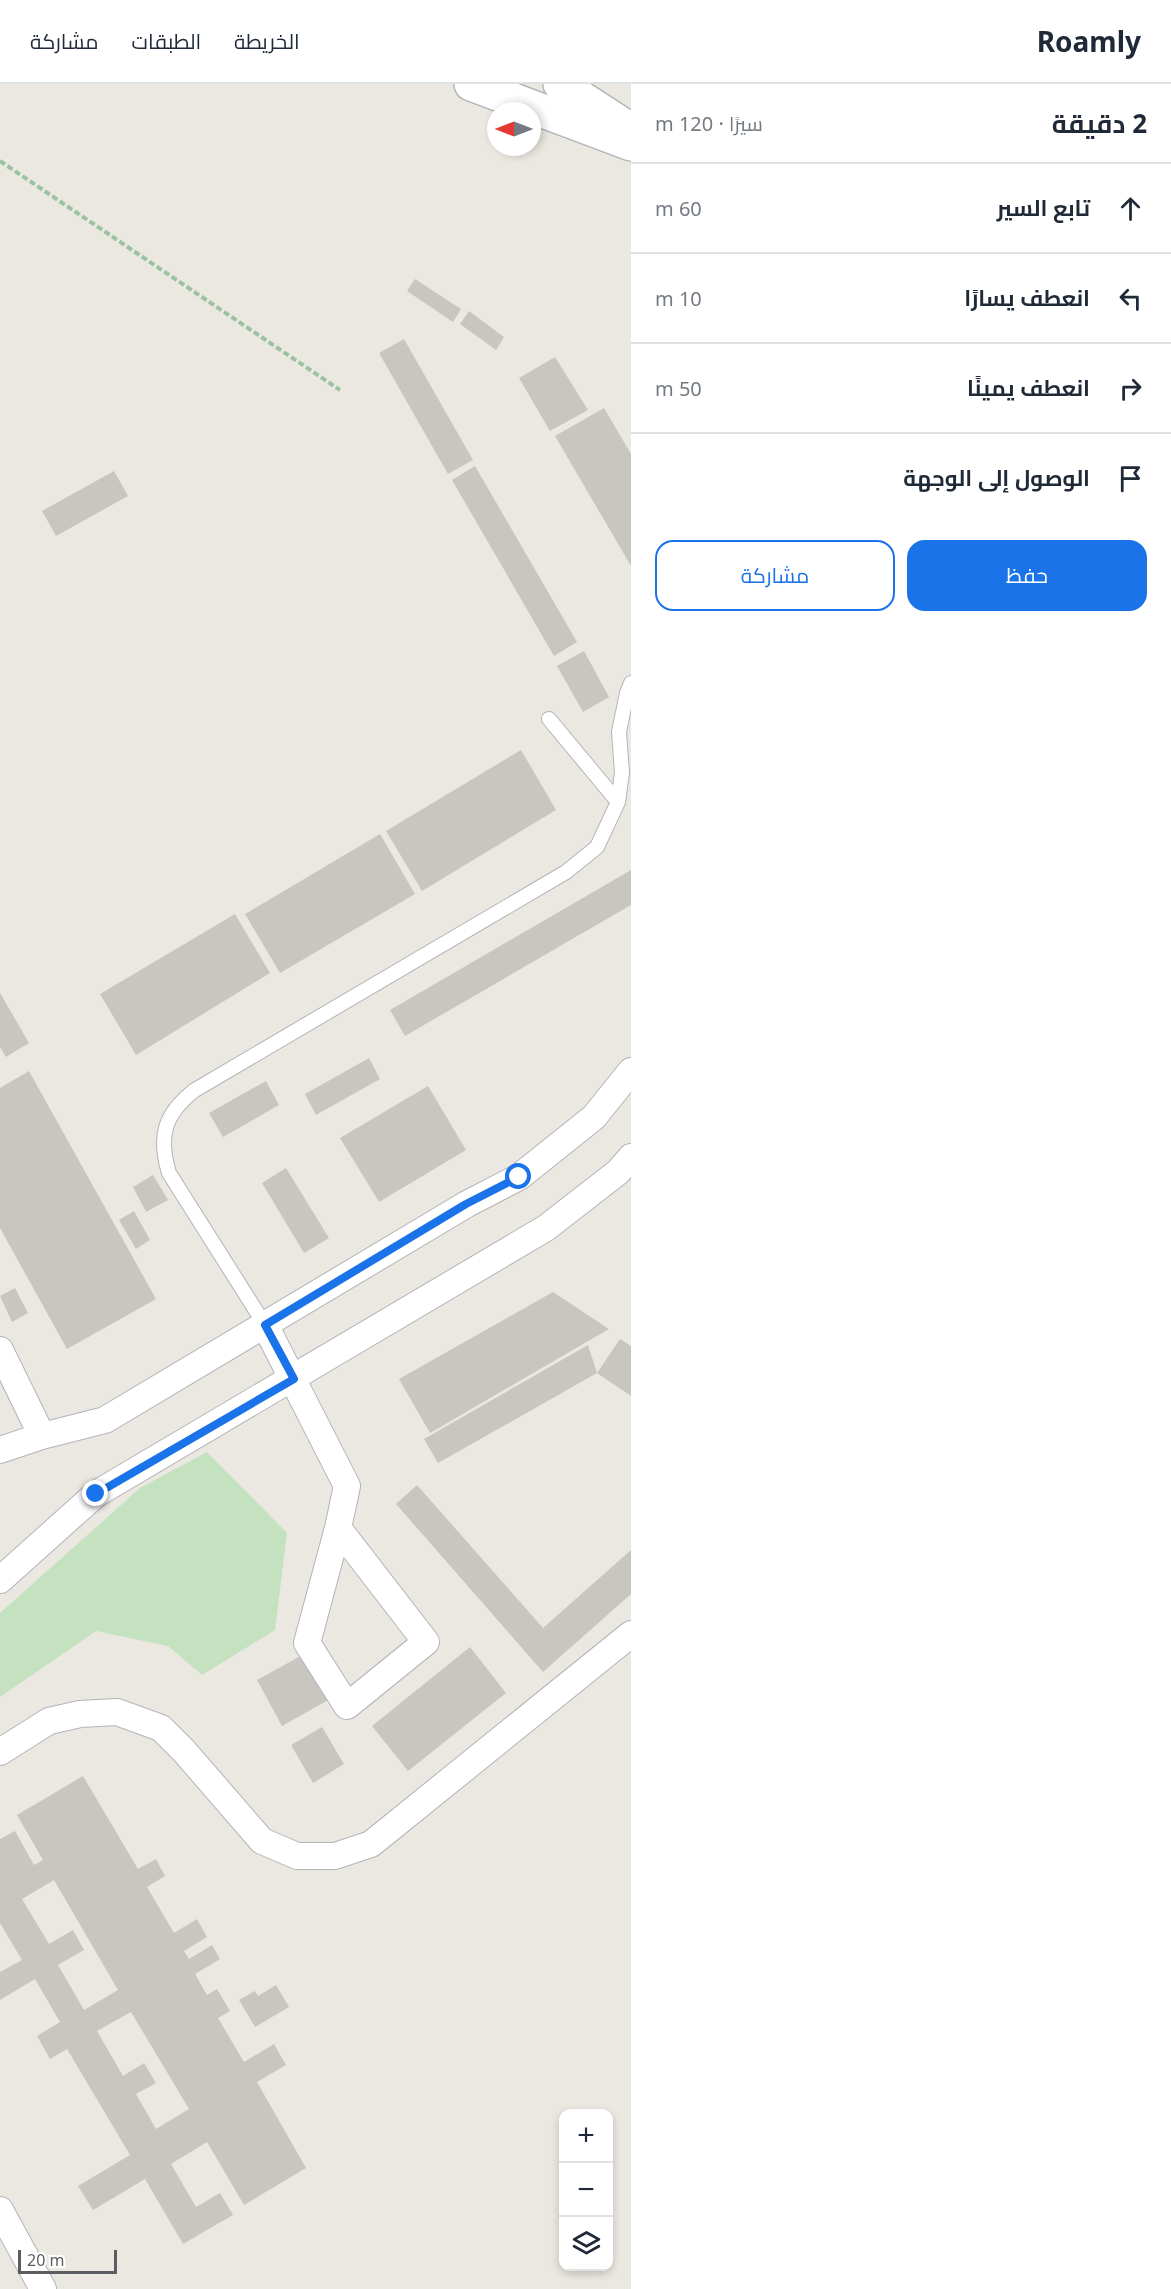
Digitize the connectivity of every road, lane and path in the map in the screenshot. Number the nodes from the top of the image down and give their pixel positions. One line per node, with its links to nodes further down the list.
1 (471, 84): 4 (main road)
2 (561, 84): 3 (main road)
3 (631, 130)
4 (631, 144)
5 (0, 161): 6 (path)
6 (340, 390)
7 (631, 683): 9 (lane)
8 (549, 719): 9 (lane)
9 (618, 802): 12 (lane)
10 (631, 1071): 12 (street)
11 (631, 1157): 14 (street)
12 (265, 1325): 14 (street); 15 (street)
13 (0, 1350): 15 (street)
14 (294, 1379): 17 (street); 18 (street)
15 (42, 1436): 16 (street)
16 (0, 1450)
17 (338, 1528): 17 (street)
18 (0, 1580)
19 (631, 1634): 20 (street)
20 (0, 1752)
21 (0, 2210): 22 (street)
22 (43, 2289)

